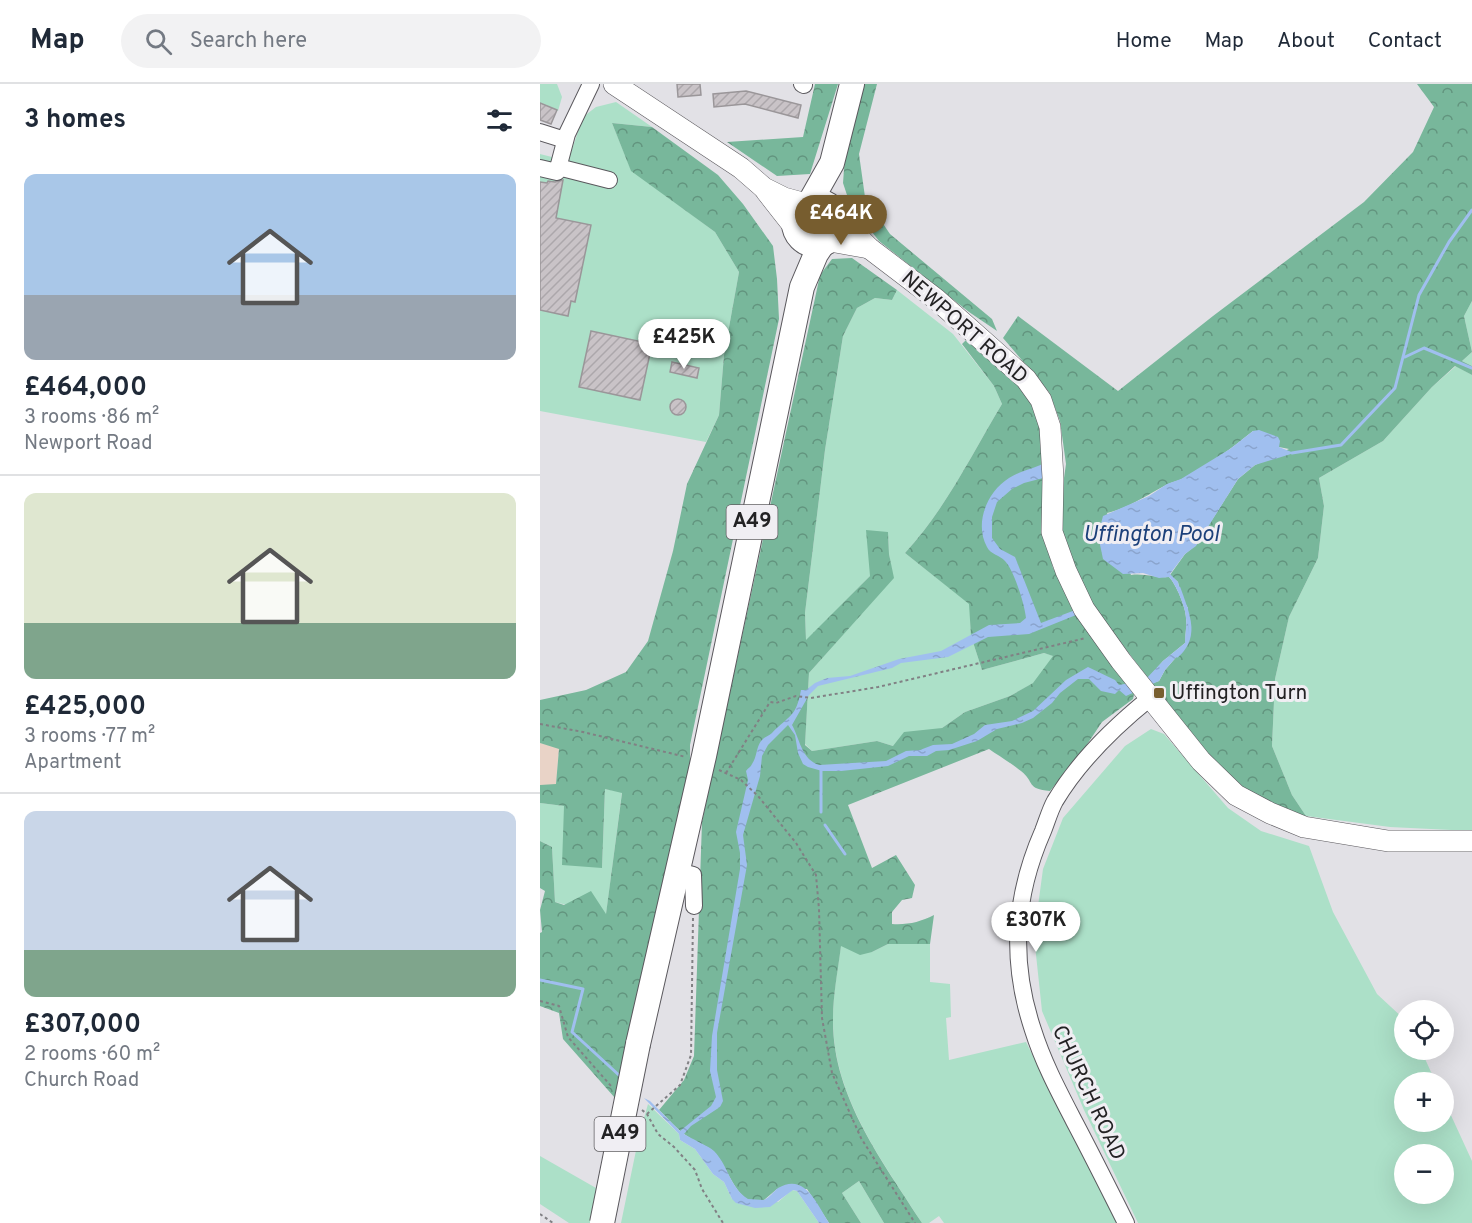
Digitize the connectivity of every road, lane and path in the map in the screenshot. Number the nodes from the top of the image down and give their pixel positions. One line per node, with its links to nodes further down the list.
1 (591, 84): 5 (street)
2 (614, 84): 10 (main road)
3 (852, 84): 6 (highway)
4 (540, 132): 5 (street)
5 (565, 140): 7 (street)
6 (832, 163): 11 (highway); 12 (highway)
7 (558, 167): 8 (street); 9 (street)
8 (540, 168)
9 (609, 180)
10 (764, 188): 11 (main road); 13 (main road)
11 (808, 203): 12 (highway); 13 (highway)
12 (837, 214): 13 (highway); 14 (main road, NEWPORT ROAD)
13 (812, 238): 14 (main road, NEWPORT ROAD); 22 (highway, A49)
14 (869, 248): 15 (main road, NEWPORT ROAD)
15 (1098, 630): 16 (main road, NEWPORT ROAD); 20 (path)
16 (1144, 690): 21 (main road, NEWPORT ROAD); 29 (street, CHURCH ROAD)
17 (540, 724): 18 (path)
18 (686, 757)
19 (714, 767): 20 (path)
20 (726, 773): 28 (path)
21 (1472, 841)
22 (678, 871): 23 (street); 27 (highway, A49, bridge)
23 (694, 906): 24 (path)
24 (647, 1114)
25 (540, 1214): 26 (path)
26 (553, 1223)
27 (602, 1223)
28 (915, 1223)
29 (1126, 1223)

